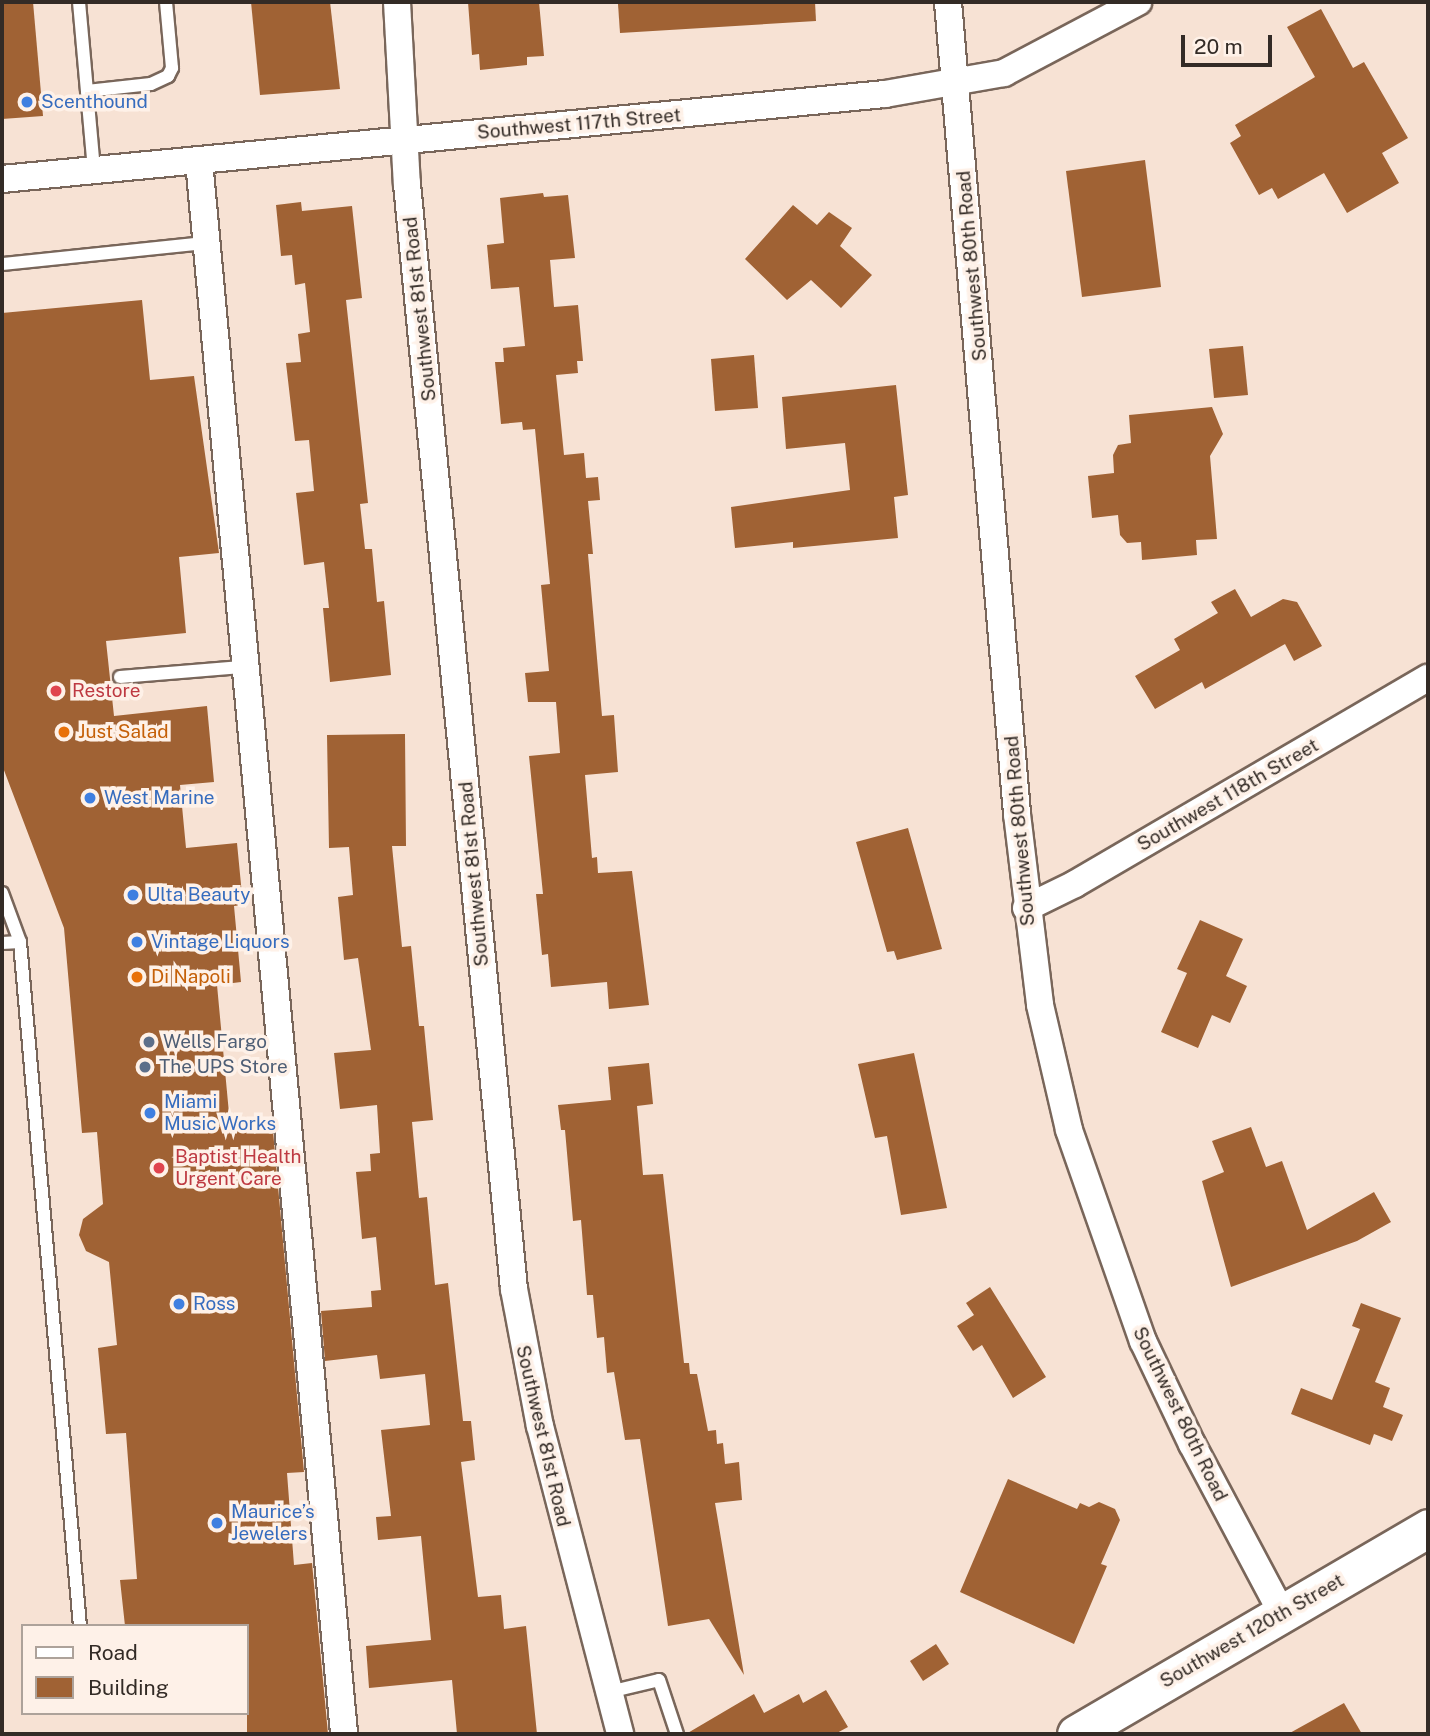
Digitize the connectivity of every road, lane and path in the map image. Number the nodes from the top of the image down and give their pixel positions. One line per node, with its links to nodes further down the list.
1 (79, 2): 7 (lane)
2 (166, 2): 7 (lane)
3 (397, 2): 8 (street, Southwest 81st Road)
4 (948, 2): 6 (street, Southwest 80th Road)
5 (1138, 2): 6 (street, Southwest 117th Street)
6 (956, 83): 8 (street, Southwest 117th Street); 18 (street, Southwest 80th Road)
7 (87, 91): 10 (lane)
8 (404, 141): 9 (street, Southwest 117th Street); 24 (street, Southwest 81st Road)
9 (199, 161): 10 (street, Southwest 117th Street); 12 (street)
10 (94, 171): 11 (street, Southwest 117th Street)
11 (2, 179)
12 (206, 243): 13 (lane); 14 (street)
13 (2, 264)
14 (242, 667): 15 (lane); 25 (street)
15 (120, 677)
16 (1428, 678): 18 (street, Southwest 118th Street)
17 (2, 892): 19 (lane)
18 (1026, 908): 22 (street, Southwest 80th Road)
19 (20, 942): 20 (lane); 23 (lane)
20 (2, 943)
21 (1428, 1528): 22 (street, Southwest 120th Street)
22 (1282, 1613): 28 (street, Southwest 120th Street)
23 (80, 1624)
24 (609, 1692): 26 (street, Southwest 81st Road); 27 (lane)
25 (344, 1734)
26 (620, 1734)
27 (677, 1734)
28 (1076, 1734)

